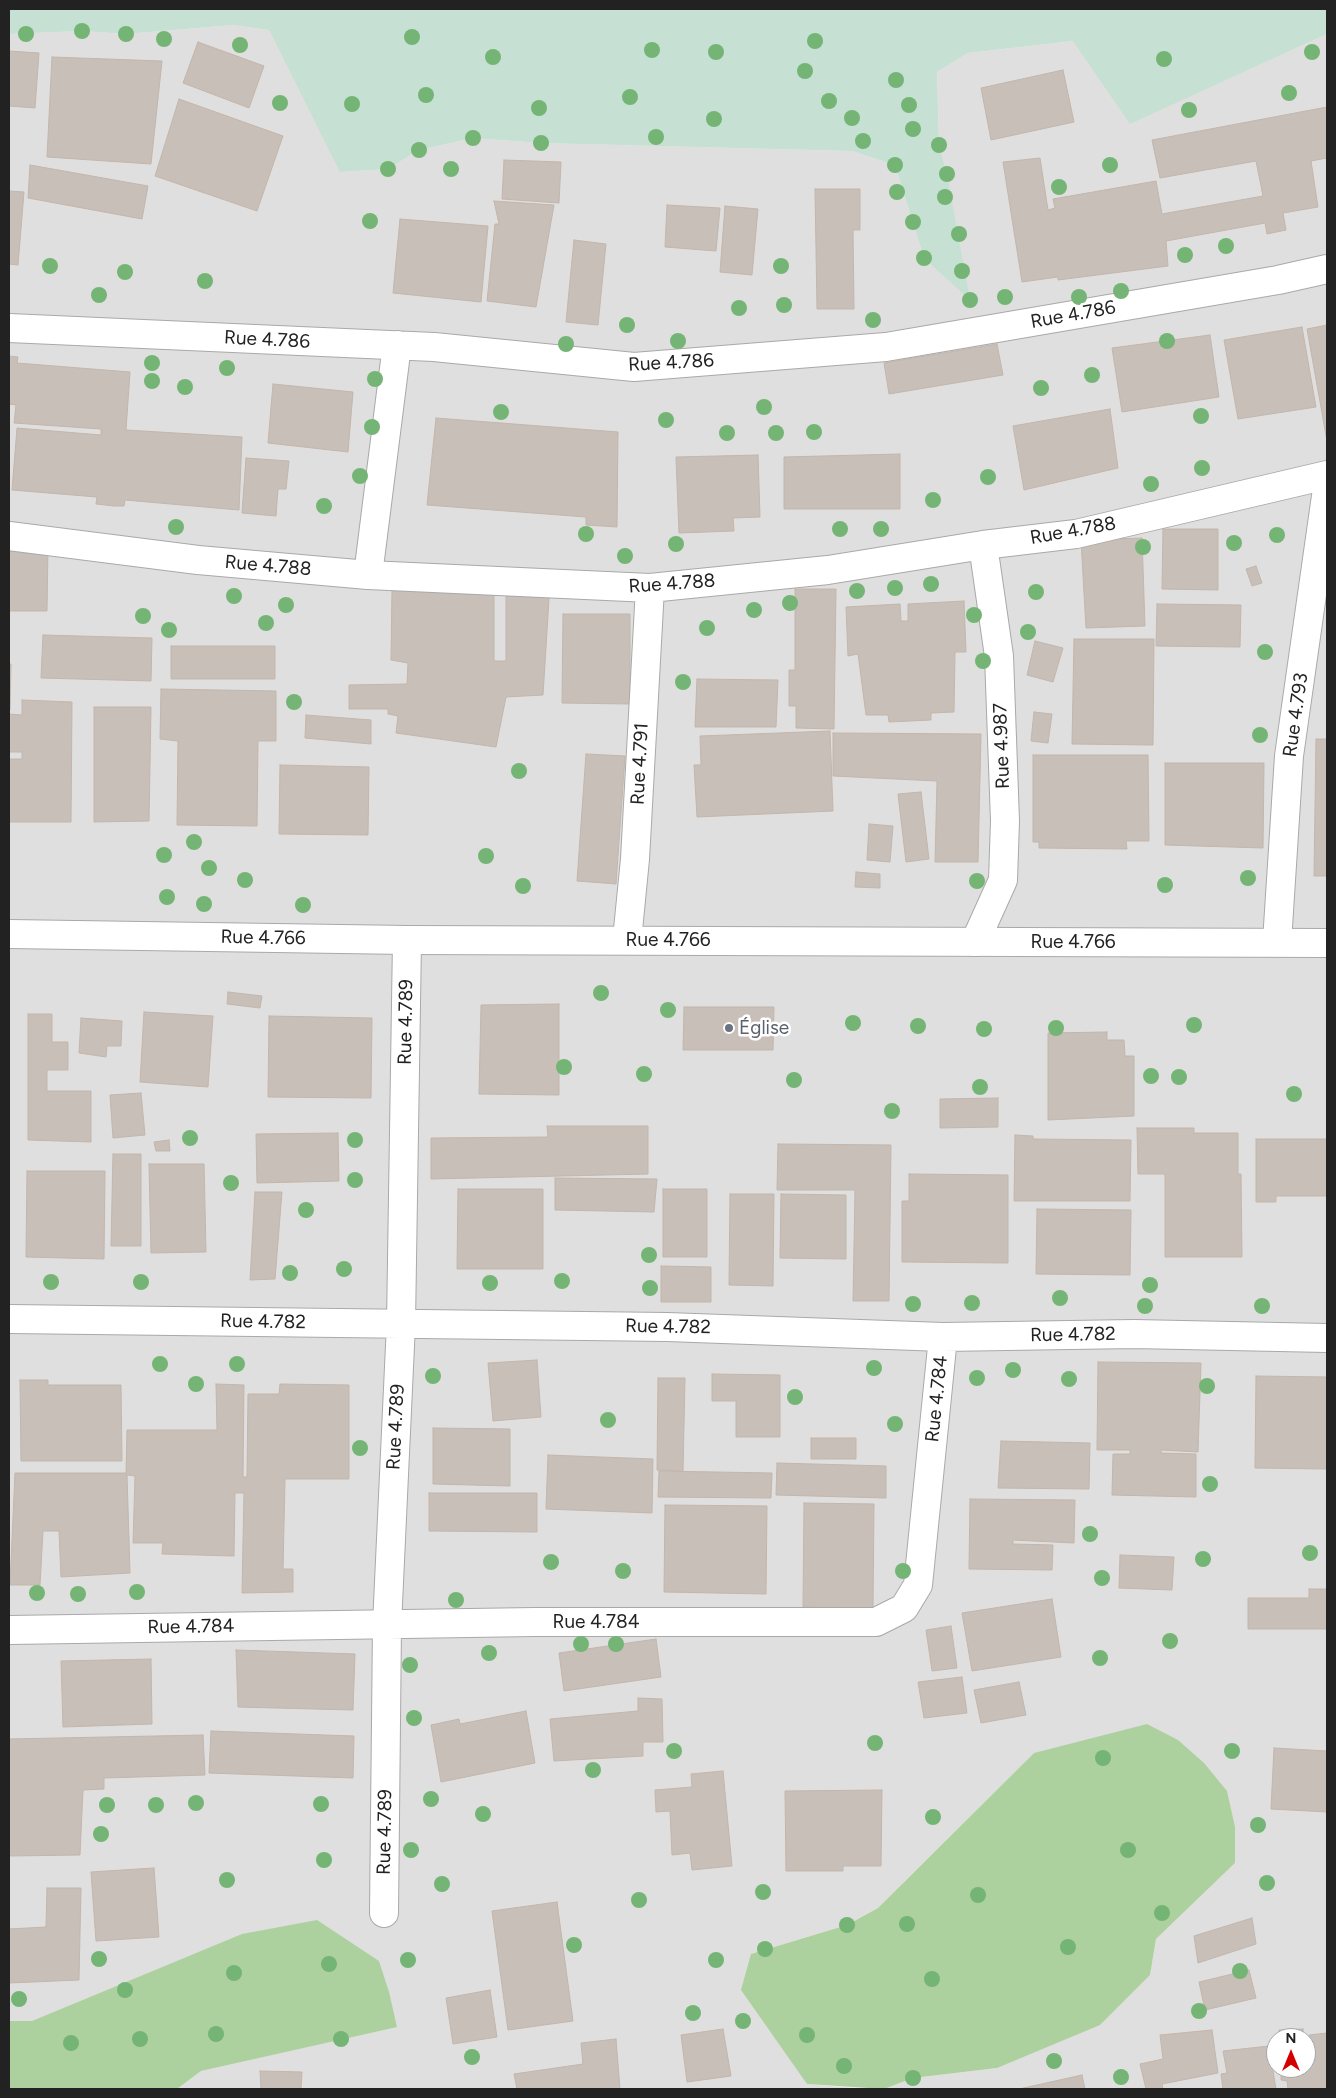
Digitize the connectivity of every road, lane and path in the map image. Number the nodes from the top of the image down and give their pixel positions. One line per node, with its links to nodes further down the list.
1 (1327, 269): 3 (street, Rue 4.786)
2 (9, 328): 3 (street, Rue 4.786)
3 (397, 346): 8 (street)
4 (1327, 474): 7 (street, Rue 4.788)
5 (1327, 489): 14 (street, Rue 4.793)
6 (9, 536): 8 (street, Rue 4.788)
7 (983, 545): 9 (street, Rue 4.788); 13 (street, Rue 4.987)
8 (368, 575): 9 (street, Rue 4.788)
9 (650, 588): 12 (street, Rue 4.791)
10 (9, 934): 11 (street, Rue 4.766)
11 (407, 940): 12 (street, Rue 4.766); 17 (street, Rue 4.789)
12 (626, 940): 13 (street, Rue 4.766)
13 (975, 942): 14 (street, Rue 4.766)
14 (1277, 942): 15 (street, Rue 4.766)
15 (1327, 943)
16 (9, 1319): 17 (street, Rue 4.782)
17 (401, 1324): 18 (street, Rue 4.782); 20 (street, Rue 4.789)
18 (943, 1337): 19 (street, Rue 4.782); 20 (street, Rue 4.784)
19 (1327, 1338)
20 (387, 1624): 21 (street, Rue 4.784); 22 (street, Rue 4.789)
21 (9, 1630)
22 (384, 1913)

